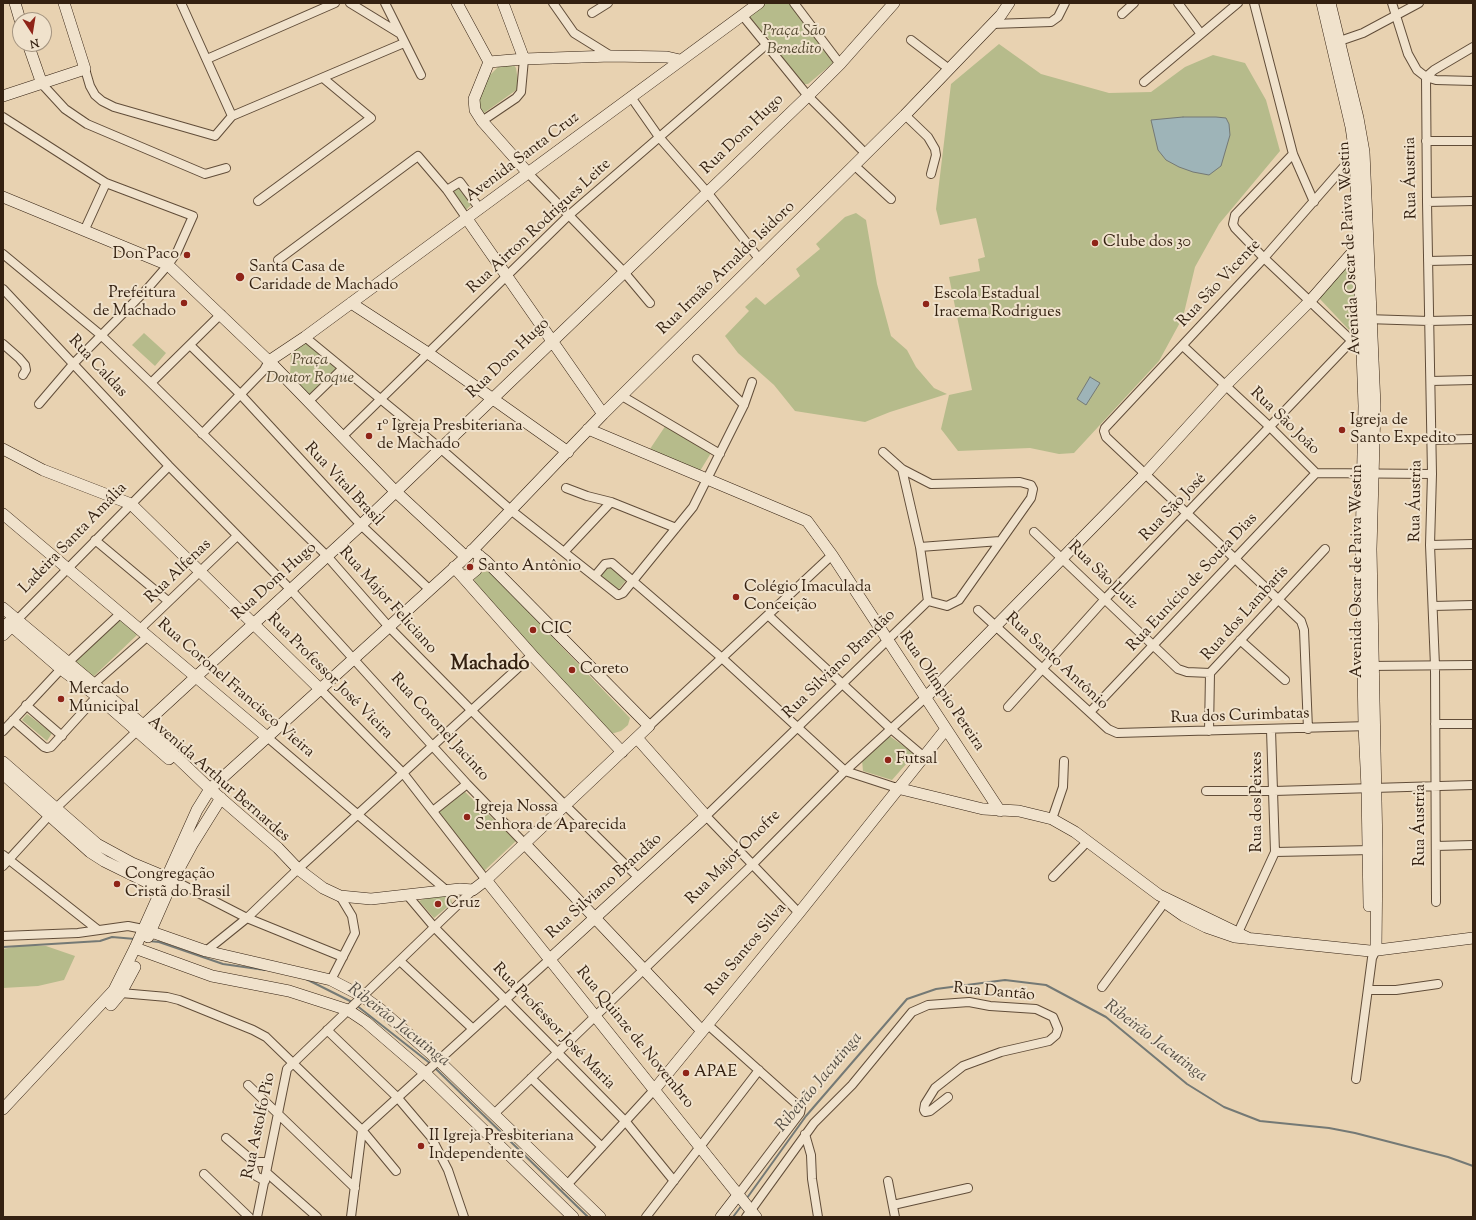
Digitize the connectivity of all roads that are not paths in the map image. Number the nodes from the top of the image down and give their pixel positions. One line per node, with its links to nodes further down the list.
1 (64, 3): 42 (street)
2 (181, 3): 38 (street)
3 (335, 3): 38 (street)
4 (350, 3): 28 (street)
5 (385, 3): 28 (street)
6 (457, 3): 40 (street)
7 (503, 3): 37 (street)
8 (554, 3): 36 (street)
9 (608, 3): 23 (street)
10 (759, 3): 25 (street, Avenida Santa Cruz)
11 (794, 3): 41 (street)
12 (894, 3): 41 (street, Rua Dom Hugo)
13 (1009, 3): 27 (street, Rua Irmão Arnaldo Isidoro)
14 (1065, 3): 27 (street)
15 (1134, 3): 24 (street)
16 (1178, 3): 29 (street)
17 (1238, 3): 29 (street)
18 (1254, 3): 62 (street)
19 (1322, 3): 32 (street, Avenida Oscar de Paiva Westin)
20 (1330, 3): 32 (street, Avenida Oscar de Paiva Westin)
21 (1392, 3): 26 (street)
22 (1419, 3): 26 (street)
23 (592, 13)
24 (1122, 14)
25 (743, 16): 33 (street); 39 (street, Avenida Santa Cruz)
26 (1395, 16): 32 (street); 45 (street)
27 (992, 24): 43 (street, Rua Irmão Arnaldo Isidoro)
28 (399, 34): 31 (street)
29 (1200, 34): 48 (street)
30 (911, 40): 43 (street)
31 (404, 43): 44 (street); 46 (street)
32 (1336, 43): 60 (street, Avenida Oscar de Paiva Westin)
33 (766, 45): 51 (street); 57 (street, Rua Airton Rodrigues Leite)
34 (1473, 47): 45 (street)
35 (31, 52): 49 (street)
36 (611, 56): 37 (street); 39 (street)
37 (524, 59): 40 (street); 56 (street)
38 (207, 60): 54 (street)
39 (680, 60): 52 (street, Avenida Santa Cruz)
40 (489, 62): 56 (street)
41 (840, 64): 51 (street, Rua Dom Hugo)
42 (85, 68): 49 (street); 54 (street)
43 (949, 69): 53 (street, Rua Irmão Arnaldo Isidoro)
44 (421, 74)
45 (1426, 77): 47 (street); 58 (street, Rua Áustria)
46 (323, 78): 54 (street); 72 (street)
47 (1473, 81)
48 (1144, 82)
49 (42, 84): 50 (street); 64 (street)
50 (3, 96)
51 (808, 96): 61 (street); 69 (street, Rua Dom Hugo)
52 (631, 97): 57 (street); 65 (street, Avenida Santa Cruz)
53 (905, 115): 61 (street, Rua Irmão Arnaldo Isidoro); 66 (street)
54 (232, 116)
55 (3, 117): 67 (street)
56 (482, 121): 65 (street)
57 (659, 137): 69 (street); 77 (street, Rua Airton Rodrigues Leite)
58 (1426, 141): 59 (street); 75 (street, Rua Áustria)
59 (1473, 141)
60 (1360, 153): 74 (street, Rua São Vicente); 80 (street, Avenida Oscar de Paiva Westin)
61 (866, 154): 63 (street, Rua Irmão Arnaldo Isidoro)
62 (1293, 154): 74 (street); 82 (street)
63 (855, 166): 71 (street); 84 (street, Rua Irmão Arnaldo Isidoro)
64 (226, 168)
65 (528, 173): 76 (street, Avenida Santa Cruz); 77 (street)
66 (931, 174)
67 (106, 183): 79 (street); 87 (street)
68 (447, 190): 76 (street); 78 (street); 83 (street)
69 (707, 192): 84 (street); 88 (street, Rua Dom Hugo)
70 (3, 197): 79 (street)
71 (891, 199)
72 (258, 201)
73 (1473, 201): 75 (street)
74 (1314, 202): 82 (street, Rua São Vicente)
75 (1426, 202): 86 (street, Rua Áustria)
76 (480, 209): 78 (street, Avenida Santa Cruz)
77 (568, 216): 88 (street); 89 (street, Rua Airton Rodrigues Leite)
78 (467, 219): 89 (street); 92 (street, Avenida Santa Cruz)
79 (85, 230): 87 (street)
80 (1363, 245): 91 (street, Rua Major Onofre); 97 (street, Avenida Oscar de Paiva Westin)
81 (3, 254): 98 (street, Rua Major Feliciano)
82 (1264, 258): 91 (street); 104 (street, Rua São Vicente)
83 (278, 260)
84 (760, 260): 117 (street, Rua Irmão Arnaldo Isidoro)
85 (1473, 260): 86 (street)
86 (1428, 261): 96 (street, Rua Áustria)
87 (168, 265): 94 (street); 98 (street)
88 (624, 272): 93 (street); 100 (street, Rua Dom Hugo)
89 (506, 276): 100 (street); 105 (street, Rua Airton Rodrigues Leite)
90 (3, 289): 107 (street, Rua Caldas)
91 (1310, 301): 101 (street); 115 (street, Rua Major Onofre)
92 (351, 303): 99 (street, Avenida Santa Cruz); 105 (street)
93 (650, 303)
94 (221, 314): 103 (street); 108 (street)
95 (1473, 320): 96 (street)
96 (1429, 321): 97 (street); 112 (street, Rua Áustria)
97 (1366, 324): 101 (street, Rua São José); 123 (street, Avenida Oscar de Paiva Westin)
98 (102, 336): 107 (street); 114 (street, Rua Major Feliciano)
99 (305, 337): 108 (street); 109 (street)
100 (552, 341): 118 (street, Rua Dom Hugo); 124 (street)
101 (1352, 341): 125 (street, Rua São José)
102 (3, 344): 110 (street)
103 (190, 345): 114 (street); 116 (street, Rua Vital Brasil)
104 (1183, 346): 115 (street, Rua São João); 139 (street, Rua São Vicente)
105 (428, 353): 118 (street); 119 (street, Rua Airton Rodrigues Leite)
106 (697, 359): 122 (street)
107 (74, 363): 121 (street); 136 (street, Rua Caldas)
108 (273, 363): 116 (street); 120 (street)
109 (342, 369): 119 (street); 120 (street)
110 (23, 375)
111 (1473, 380): 112 (street)
112 (1431, 381): 130 (street, Rua Áustria)
113 (752, 382): 122 (street)
114 (151, 383): 127 (street, Rua Major Feliciano)
115 (1226, 385): 125 (street, Rua São João); 139 (street, Rua Major Onofre)
116 (241, 395): 127 (street); 151 (street, Rua Vital Brasil)
117 (622, 396): 124 (street, Rua Irmão Arnaldo Isidoro); 135 (street)
118 (491, 399): 131 (street, Rua Dom Hugo); 133 (street)
119 (379, 400): 128 (street, Rua Airton Rodrigues Leite); 131 (street)
120 (308, 402): 128 (street)
121 (39, 404)
122 (744, 405): 135 (street)
123 (1369, 406): 138 (street, Avenida Oscar de Paiva Westin); 141 (street, Avenida Oscar de Paiva Westin)
124 (603, 414): 126 (street, Rua Irmão Arnaldo Isidoro)
125 (1270, 427): 140 (street, Rua São João); 149 (street, Rua São José)
126 (588, 429): 133 (street, Rua Irmão Arnaldo Isidoro); 143 (street, Rua Olímpio Pereira)
127 (202, 434): 165 (street, Rua Major Feliciano)
128 (342, 437): 145 (street)
129 (1473, 439): 130 (street)
130 (1431, 440): 142 (street, Rua Áustria)
131 (440, 448): 145 (street, Rua Dom Hugo); 148 (street)
132 (3, 449): 147 (street)
133 (568, 452): 148 (street, Rua Irmão Arnaldo Isidoro)
134 (883, 452): 137 (street)
135 (720, 454): 143 (street)
136 (168, 466): 147 (street, Ladeira Santa Amália); 154 (street, Rua Coronel Jacinto)
137 (902, 469): 156 (street); 159 (street)
138 (1374, 472): 141 (street, Rua São João); 142 (street, Rua São João); 161 (street, Avenida Oscar de Paiva Westin)
139 (1146, 473): 149 (street); 166 (street, Rua Major Onofre)
140 (1316, 473): 141 (street, Rua São João); 167 (street, Rua Eunício de Souza Dias)
141 (1362, 473): 161 (street, Avenida Oscar de Paiva Westin)
142 (1432, 474): 158 (street, Rua Áustria)
143 (708, 479): 152 (street); 164 (street, Rua Olímpio Pereira)
144 (566, 488): 146 (street)
145 (395, 491): 151 (street, Rua Dom Hugo); 163 (street)
146 (611, 502): 152 (street); 162 (street)
147 (130, 504): 155 (street, Ladeira Santa Amália); 170 (street, Rua Professor José Vieira)
148 (512, 511): 162 (street); 163 (street, Rua Irmão Arnaldo Isidoro)
149 (1188, 513): 167 (street); 176 (street, Rua São José)
150 (3, 515): 169 (street, Rua Coronel Francisco Vieira)
151 (361, 525): 165 (street, Rua Dom Hugo); 175 (street, Rua Vital Brasil)
152 (676, 528): 173 (street)
153 (1034, 532): 166 (street, Rua São Luiz)
154 (237, 536): 170 (street, Rua Alfenas); 174 (street, Rua Coronel Jacinto)
155 (95, 540): 169 (street, Ladeira Santa Amália); 178 (street)
156 (1000, 541): 159 (street); 179 (street)
157 (1473, 544): 158 (street)
158 (1430, 545): 181 (street, Rua Áustria)
159 (920, 547): 179 (street)
160 (1325, 549): 177 (street, Rua dos Lambaris)
161 (1366, 549): 201 (street, Avenida Oscar de Paiva Westin)
162 (564, 552): 172 (street)
163 (473, 554): 168 (street, Rua Irmão Arnaldo Isidoro); 171 (street); 219 (street)
164 (832, 555): 185 (street); 194 (street, Rua Olímpio Pereira)
165 (327, 556): 174 (street, Rua Dom Hugo); 190 (street, Rua Major Feliciano)
166 (1061, 557): 176 (street, Rua São Luiz); 189 (street, Rua Major Onofre)
167 (1234, 558): 177 (street); 195 (street, Rua Eunício de Souza Dias)
168 (454, 567): 171 (street); 175 (street, Rua Irmão Arnaldo Isidoro)
169 (68, 568): 184 (street, Rua Coronel Francisco Vieira); 187 (street, Ladeira Santa Amália)
170 (200, 572): 178 (street, Rua Alfenas); 188 (street, Rua Professor José Vieira)
171 (464, 576): 196 (street)
172 (595, 576): 173 (street); 173 (street)
173 (633, 580): 197 (street)
174 (290, 589): 188 (street, Rua Dom Hugo); 198 (street, Rua Coronel Jacinto)
175 (430, 590): 190 (street, Rua Irmão Arnaldo Isidoro)
176 (1106, 599): 195 (street, Rua São Luiz); 203 (street, Rua São José)
177 (1277, 599): 193 (street, Rua dos Lambaris); 225 (street)
178 (168, 601): 191 (street, Rua Alfenas)
179 (928, 601): 194 (street, Rua Silviano Brandão)
180 (1473, 605): 181 (street)
181 (1433, 606): 202 (street, Rua Áustria)
182 (3, 608): 187 (street, Avenida Arthur Bernardes)
183 (978, 610): 189 (street, Rua Santo Antônio)
184 (121, 613): 191 (street, Rua Coronel Francisco Vieira); 200 (street)
185 (768, 615): 197 (street); 207 (street)
186 (3, 618): 187 (street, Avenida Arthur Bernardes)
187 (14, 623): 192 (street, Ladeira Santa Amália); 200 (street, Avenida Arthur Bernardes)
188 (252, 624): 205 (street, Rua Dom Hugo); 209 (street, Rua Professor José Vieira)
189 (996, 625): 203 (street, Rua Santo Antônio); 211 (street, Rua Major Onofre)
190 (389, 627): 198 (street, Rua Irmão Arnaldo Isidoro); 214 (street, Rua Major Feliciano)
191 (144, 632): 205 (street, Rua Coronel Francisco Vieira); 208 (street, Rua Alfenas)
192 (3, 634)
193 (1240, 640): 204 (street, Rua dos Lambaris); 206 (street)
194 (888, 641): 207 (street, Rua Silviano Brandão); 211 (street, Rua Olímpio Pereira)
195 (1153, 645): 204 (street, Rua São Luiz); 215 (street, Rua Eunício de Souza Dias)
196 (532, 655): 214 (street); 234 (street)
197 (722, 658): 219 (street); 221 (street)
198 (353, 659): 209 (street, Rua Irmão Arnaldo Isidoro); 233 (street, Rua Coronel Jacinto)
199 (1473, 665): 202 (street)
200 (65, 666): 208 (street, Avenida Arthur Bernardes); 212 (street)
201 (1369, 666): 202 (street); 220 (street, Avenida Oscar de Paiva Westin)
202 (1435, 666): 217 (street, Rua Áustria)
203 (1043, 668): 213 (street, Rua São José); 215 (street, Rua Santo Antônio)
204 (1210, 673): 228 (street, Rua dos Lambaris)
205 (195, 678): 222 (street, Rua Dom Hugo); 231 (street, Rua Coronel Francisco Vieira)
206 (1285, 680)
207 (842, 683): 221 (street, Rua Silviano Brandão); 223 (street)
208 (91, 686): 210 (street, Avenida Arthur Bernardes)
209 (321, 690): 231 (street, Rua Irmão Arnaldo Isidoro); 239 (street, Rua Professor José Vieira)
210 (100, 694): 222 (street, Avenida Arthur Bernardes); 230 (street)
211 (925, 698): 223 (street, Rua Major Onofre); 224 (street, Rua Olímpio Pereira)
212 (26, 705): 216 (street); 230 (street)
213 (1008, 707)
214 (471, 711): 233 (street); 249 (street, Rua Major Feliciano)
215 (1090, 712): 229 (street, Rua Santo Antônio)
216 (13, 720): 227 (street); 230 (street)
217 (1435, 724): 218 (street); 241 (street, Rua Áustria)
218 (1473, 724)
219 (649, 726): 232 (street, Rua Astolfo Pio)
220 (1369, 726): 225 (street, Rua dos Curimbatas); 243 (street, Avenida Oscar de Paiva Westin)
221 (799, 727): 238 (street); 255 (street, Rua Silviano Brandão)
222 (140, 728): 245 (street, Avenida Arthur Bernardes); 253 (street, Rua Dom Hugo)
223 (890, 728): 235 (street); 238 (street, Rua Major Onofre)
224 (946, 729): 235 (street, Rua Santos Silva); 252 (street, Rua Olímpio Pereira)
225 (1308, 729): 226 (street, Rua dos Curimbatas)
226 (1272, 730): 228 (street, Rua dos Curimbatas); 247 (street, Rua dos Peixes)
227 (3, 731)
228 (1209, 731): 229 (street, Rua dos Curimbatas)
229 (1116, 734)
230 (62, 736)
231 (267, 738): 245 (street, Rua Irmão Arnaldo Isidoro); 254 (street, Rua Coronel Francisco Vieira)
232 (637, 738): 234 (street, Rua Astolfo Pio); 255 (street)
233 (434, 746): 239 (street); 240 (street, Rua Coronel Jacinto)
234 (622, 752): 249 (street, Rua Astolfo Pio)
235 (923, 756): 244 (street, Rua Santos Silva)
236 (1064, 761): 257 (street)
237 (4, 767): 253 (street)
238 (845, 771): 244 (street); 266 (street, Rua Major Onofre)
239 (403, 773): 251 (street, Rua Professor José Vieira); 254 (street)
240 (467, 784): 251 (street); 260 (street, Rua Coronel Jacinto)
241 (1435, 785): 242 (street); 243 (street); 262 (street, Rua Áustria)
242 (1473, 785)
243 (1372, 787): 247 (street); 263 (street, Avenida Oscar de Paiva Westin)
244 (897, 788): 252 (street); 279 (street, Rua Santos Silva)
245 (208, 791): 248 (street, Avenida Arthur Bernardes); 250 (street, Rua Irmão Arnaldo Isidoro)
246 (1206, 791): 247 (street)
247 (1274, 791): 264 (street, Rua dos Peixes)
248 (220, 801): 256 (street); 267 (street, Avenida Arthur Bernardes)
249 (565, 805): 260 (street, Rua Astolfo Pio); 268 (street, Rua Major Feliciano)
250 (197, 810): 256 (street); 258 (street, Rua Irmão Arnaldo Isidoro)
251 (433, 810): 271 (street, Rua Professor José Vieira)
252 (1000, 810): 257 (street)
253 (53, 811): 265 (street, Rua Dom Hugo); 270 (street); 272 (street)
254 (358, 816): 267 (street); 273 (street, Rua Coronel Francisco Vieira)
255 (706, 816): 266 (street); 268 (street, Rua Silviano Brandão)
256 (209, 817): 258 (street)
257 (1052, 819): 259 (street)
258 (189, 840): 270 (street)
259 (1087, 842): 269 (street); 277 (street)
260 (524, 843): 271 (street, Rua Astolfo Pio); 280 (street, Rua Coronel Jacinto)
261 (1473, 845): 262 (street)
262 (1436, 846): 278 (street, Rua Áustria)
263 (1373, 850): 264 (street); 289 (street, Avenida Oscar de Paiva Westin)
264 (1275, 852): 284 (street, Rua dos Peixes)
265 (5, 861): 283 (street)
266 (753, 864): 279 (street); 293 (street, Rua Major Onofre)
267 (298, 869): 275 (street, Avenida Arthur Bernardes); 281 (street)
268 (638, 877): 280 (street, Rua Silviano Brandão)
269 (1053, 877)
270 (170, 879): 272 (street); 281 (street)
271 (486, 880): 274 (street, Rua Astolfo Pio); 291 (street, Rua Quinze de Novembro)
272 (164, 890): 287 (street)
273 (446, 890): 274 (street, Avenida Arthur Bernardes); 276 (street, Avenida Arthur Bernardes)
274 (473, 890): 282 (street, Rua Astolfo Pio)
275 (340, 896): 276 (street, Avenida Arthur Bernardes); 290 (street)
276 (408, 896): 282 (street, Rua Professor José Maria)
277 (1164, 899): 284 (street); 296 (street)
278 (1436, 902)
279 (799, 913): 303 (street, Rua Santos Silva)
280 (595, 917): 291 (street, Rua Silviano Brandão); 293 (street, Rua Coronel Jacinto)
281 (247, 918): 288 (street); 290 (street)
282 (436, 928): 292 (street, Rua Astolfo Pio); 300 (street, Rua Professor José Maria)
283 (98, 930): 285 (street); 287 (street)
284 (1237, 935): 289 (street)
285 (3, 936)
286 (1473, 938): 289 (street)
287 (143, 940): 288 (street); 298 (street); 301 (street)
288 (206, 951): 294 (street)
289 (1373, 953): 297 (street)
290 (343, 957): 294 (street)
291 (550, 959): 300 (street, Rua Silviano Brandão); 302 (street, Rua Quinze de Novembro)
292 (400, 961): 299 (street, Rua Astolfo Pio); 304 (street)
293 (644, 969): 302 (street, Rua Major Onofre); 303 (street, Rua Coronel Jacinto)
294 (331, 980): 299 (street)
295 (1438, 984): 297 (street)
296 (1102, 987)
297 (1368, 990): 312 (street)
298 (118, 991): 308 (street); 317 (street)
299 (360, 998): 301 (street, Rua Astolfo Pio); 307 (street)
300 (506, 998): 304 (street, Rua Silviano Brandão); 306 (street, Rua Professor José Maria)
301 (349, 1009): 305 (street, Rua Astolfo Pio); 310 (street)
302 (596, 1016): 306 (street, Rua Major Onofre); 314 (street, Rua Quinze de Novembro)
303 (705, 1027): 309 (street, Rua Coronel Jacinto); 314 (street, Rua Santos Silva)
304 (473, 1029): 307 (street, Rua Silviano Brandão)
305 (327, 1030): 308 (street, Rua Astolfo Pio); 315 (street)
306 (558, 1052): 311 (street, Rua Major Onofre); 320 (street, Rua Professor José Maria)
307 (437, 1061): 310 (street, Rua Silviano Brandão); 319 (street)
308 (292, 1064): 318 (street, Rua Astolfo Pio); 321 (street)
309 (759, 1070): 325 (street); 336 (street, Rua Coronel Jacinto)
310 (425, 1071): 315 (street, Rua Silviano Brandão); 344 (street)
311 (531, 1078): 319 (street, Rua Major Onofre); 324 (street)
312 (1356, 1078)
313 (248, 1086): 318 (street)
314 (654, 1090): 320 (street, Rua Santos Silva); 325 (street, Rua Quinze de Novembro)
315 (397, 1097): 321 (street, Rua Silviano Brandão); 343 (street)
316 (948, 1097): 322 (street, Rua Dantão)
317 (7, 1110)
318 (278, 1114): 327 (street, Rua Astolfo Pio); 334 (street)
319 (494, 1114): 333 (street)
320 (626, 1122): 324 (street, Rua Santos Silva); 331 (street, Rua Professor José Maria)
321 (362, 1130): 328 (street); 334 (street)
322 (805, 1134): 338 (street); 348 (street)
323 (226, 1138): 326 (street)
324 (602, 1147): 333 (street, Rua Santos Silva)
325 (701, 1148): 331 (street); 336 (street, Rua Quinze de Novembro)
326 (254, 1162): 327 (street); 330 (street)
327 (268, 1162): 330 (street, Rua Astolfo Pio)
328 (396, 1171)
329 (204, 1174): 339 (street)
330 (266, 1177): 340 (street, Rua Astolfo Pio); 341 (street)
331 (674, 1181): 346 (street)
332 (888, 1181): 337 (street)
333 (566, 1186): 345 (street)
334 (355, 1188): 342 (street)
335 (968, 1188): 337 (street)
336 (739, 1196): 338 (street, Rua Quinze de Novembro); 347 (street)
337 (893, 1205): 349 (street)
338 (750, 1213)
339 (249, 1217)
340 (257, 1217)
341 (317, 1217)
342 (351, 1217)
343 (464, 1217)
344 (573, 1217)
345 (600, 1217)
346 (646, 1217)
347 (721, 1217)
348 (818, 1217)
349 (895, 1217)

